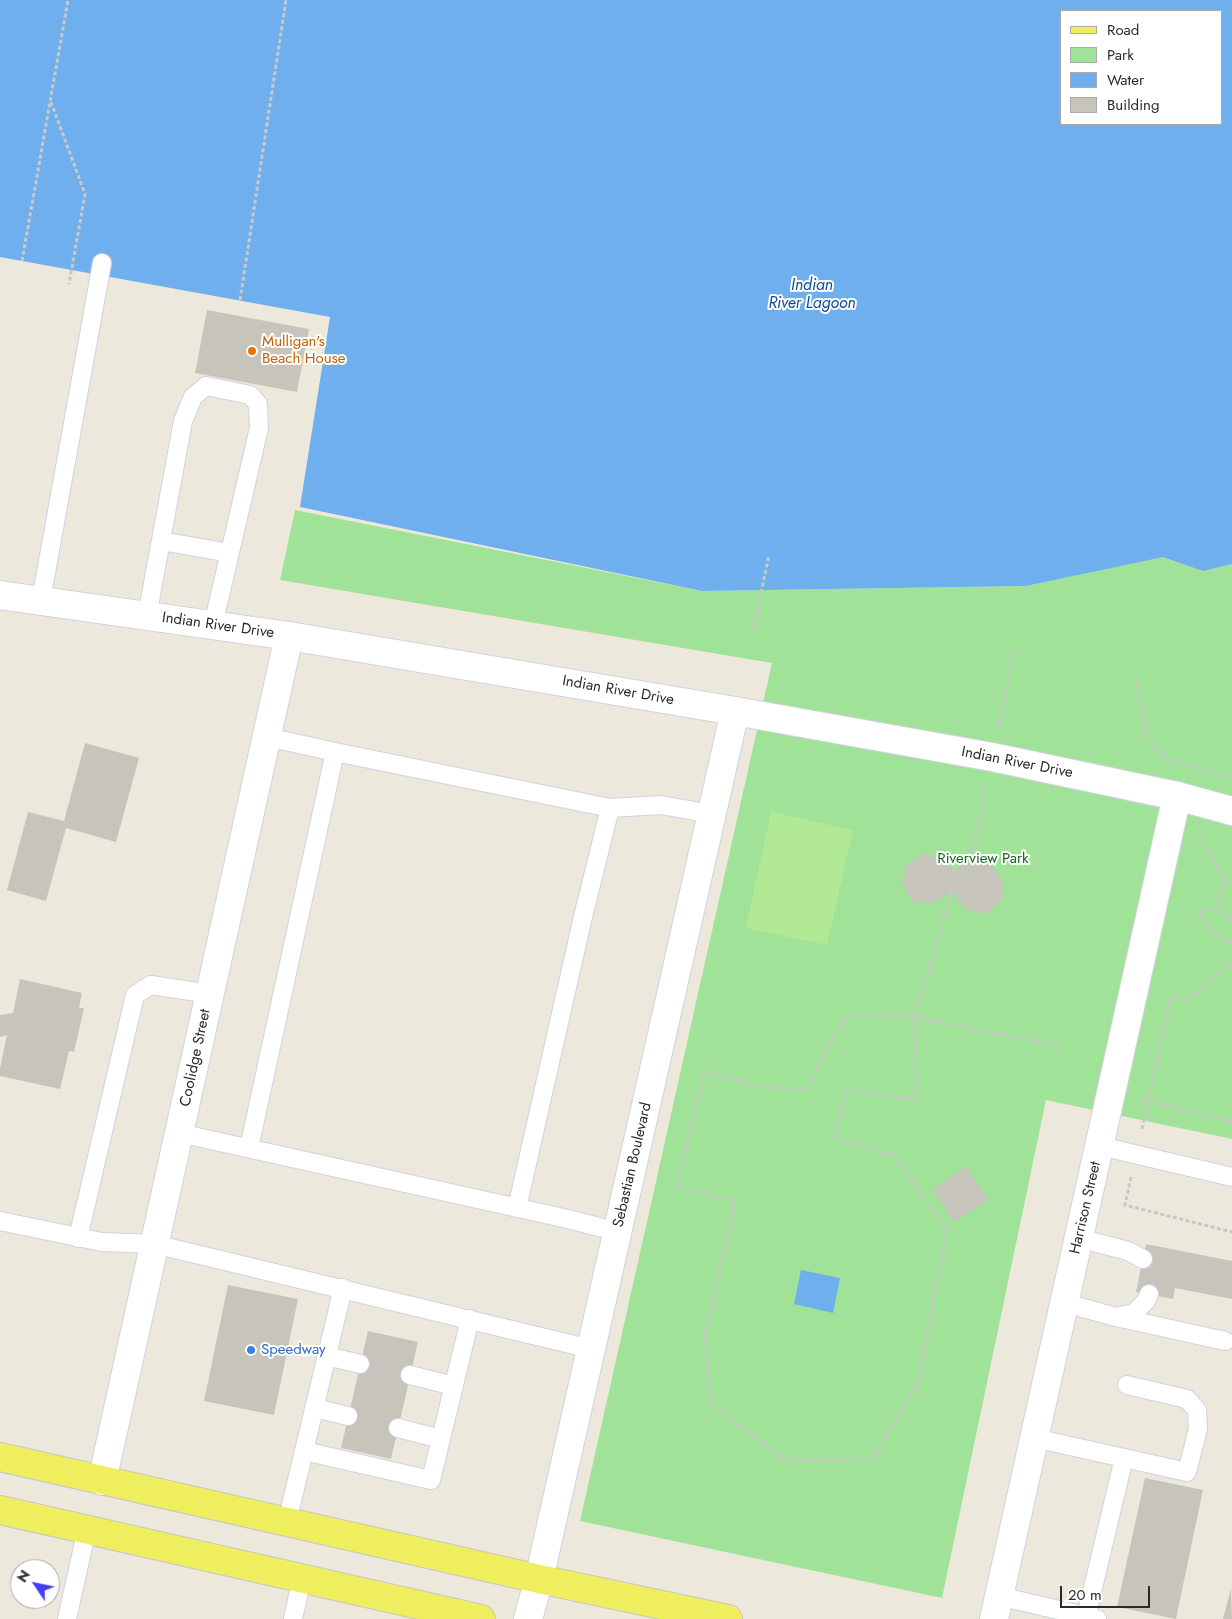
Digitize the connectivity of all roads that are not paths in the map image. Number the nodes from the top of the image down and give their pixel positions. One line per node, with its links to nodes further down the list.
1 (102, 263): 5 (lane)
2 (161, 541): 3 (lane); 3 (lane); 6 (lane)
3 (230, 553): 7 (lane)
4 (0, 595): 5 (street, Indian River Drive)
5 (42, 600): 6 (street, Indian River Drive)
6 (147, 616): 7 (street, Indian River Drive)
7 (213, 625): 8 (street, Indian River Drive)
8 (289, 636): 9 (street, Indian River Drive); 10 (street, Coolidge Street)
9 (735, 711): 12 (street, Indian River Drive); 15 (street, Sebastian Boulevard)
10 (267, 737): 11 (lane); 16 (street, Coolidge Street)
11 (335, 752): 13 (lane); 19 (lane)
12 (1177, 796): 14 (street, Indian River Drive); 18 (street, Harrison Street)
13 (610, 808): 15 (lane); 21 (lane)
14 (1232, 811)
15 (712, 814): 23 (street, Sebastian Boulevard)
16 (210, 994): 17 (street, Coolidge Street); 24 (lane)
17 (179, 1132): 19 (lane); 26 (street, Coolidge Street)
18 (1100, 1146): 20 (lane); 25 (street, Harrison Street)
19 (249, 1148): 21 (lane)
20 (1232, 1177)
21 (517, 1208): 23 (lane)
22 (0, 1221): 24 (lane)
23 (618, 1232): 34 (street, Sebastian Boulevard)
24 (78, 1238): 26 (lane)
25 (1079, 1238): 27 (lane); 30 (street, Harrison Street)
26 (154, 1244): 28 (lane); 48 (street, Coolidge Street)
27 (1143, 1259)
28 (343, 1288): 32 (lane); 35 (lane)
29 (1149, 1294): 31 (lane)
30 (1065, 1303): 31 (lane); 43 (street, Harrison Street)
31 (1116, 1317): 33 (lane)
32 (470, 1319): 34 (lane); 39 (lane)
33 (1225, 1341)
34 (591, 1349): 53 (street, Sebastian Boulevard)
35 (327, 1356): 36 (lane); 40 (lane)
36 (360, 1364)
37 (410, 1375): 39 (lane)
38 (1127, 1385): 47 (lane)
39 (454, 1386): 44 (lane)
40 (314, 1408): 41 (lane); 45 (lane)
41 (348, 1416)
42 (398, 1428): 44 (lane)
43 (1034, 1438): 47 (lane); 54 (street, Harrison Street)
44 (441, 1439): 45 (lane)
45 (304, 1451): 50 (lane)
46 (0, 1457): 48 (main road)
47 (1124, 1458): 55 (lane)
48 (102, 1481): 50 (main road)
49 (0, 1510): 51 (main road)
50 (287, 1522): 53 (main road)
51 (87, 1529): 52 (main road); 56 (lane)
52 (302, 1578): 57 (lane); 58 (main road)
53 (539, 1579): 59 (street, Sebastian Boulevard); 60 (main road)
54 (996, 1608): 55 (lane)
55 (1092, 1618)
56 (68, 1619)
57 (293, 1619)
58 (481, 1619)
59 (528, 1619)
60 (728, 1619)

